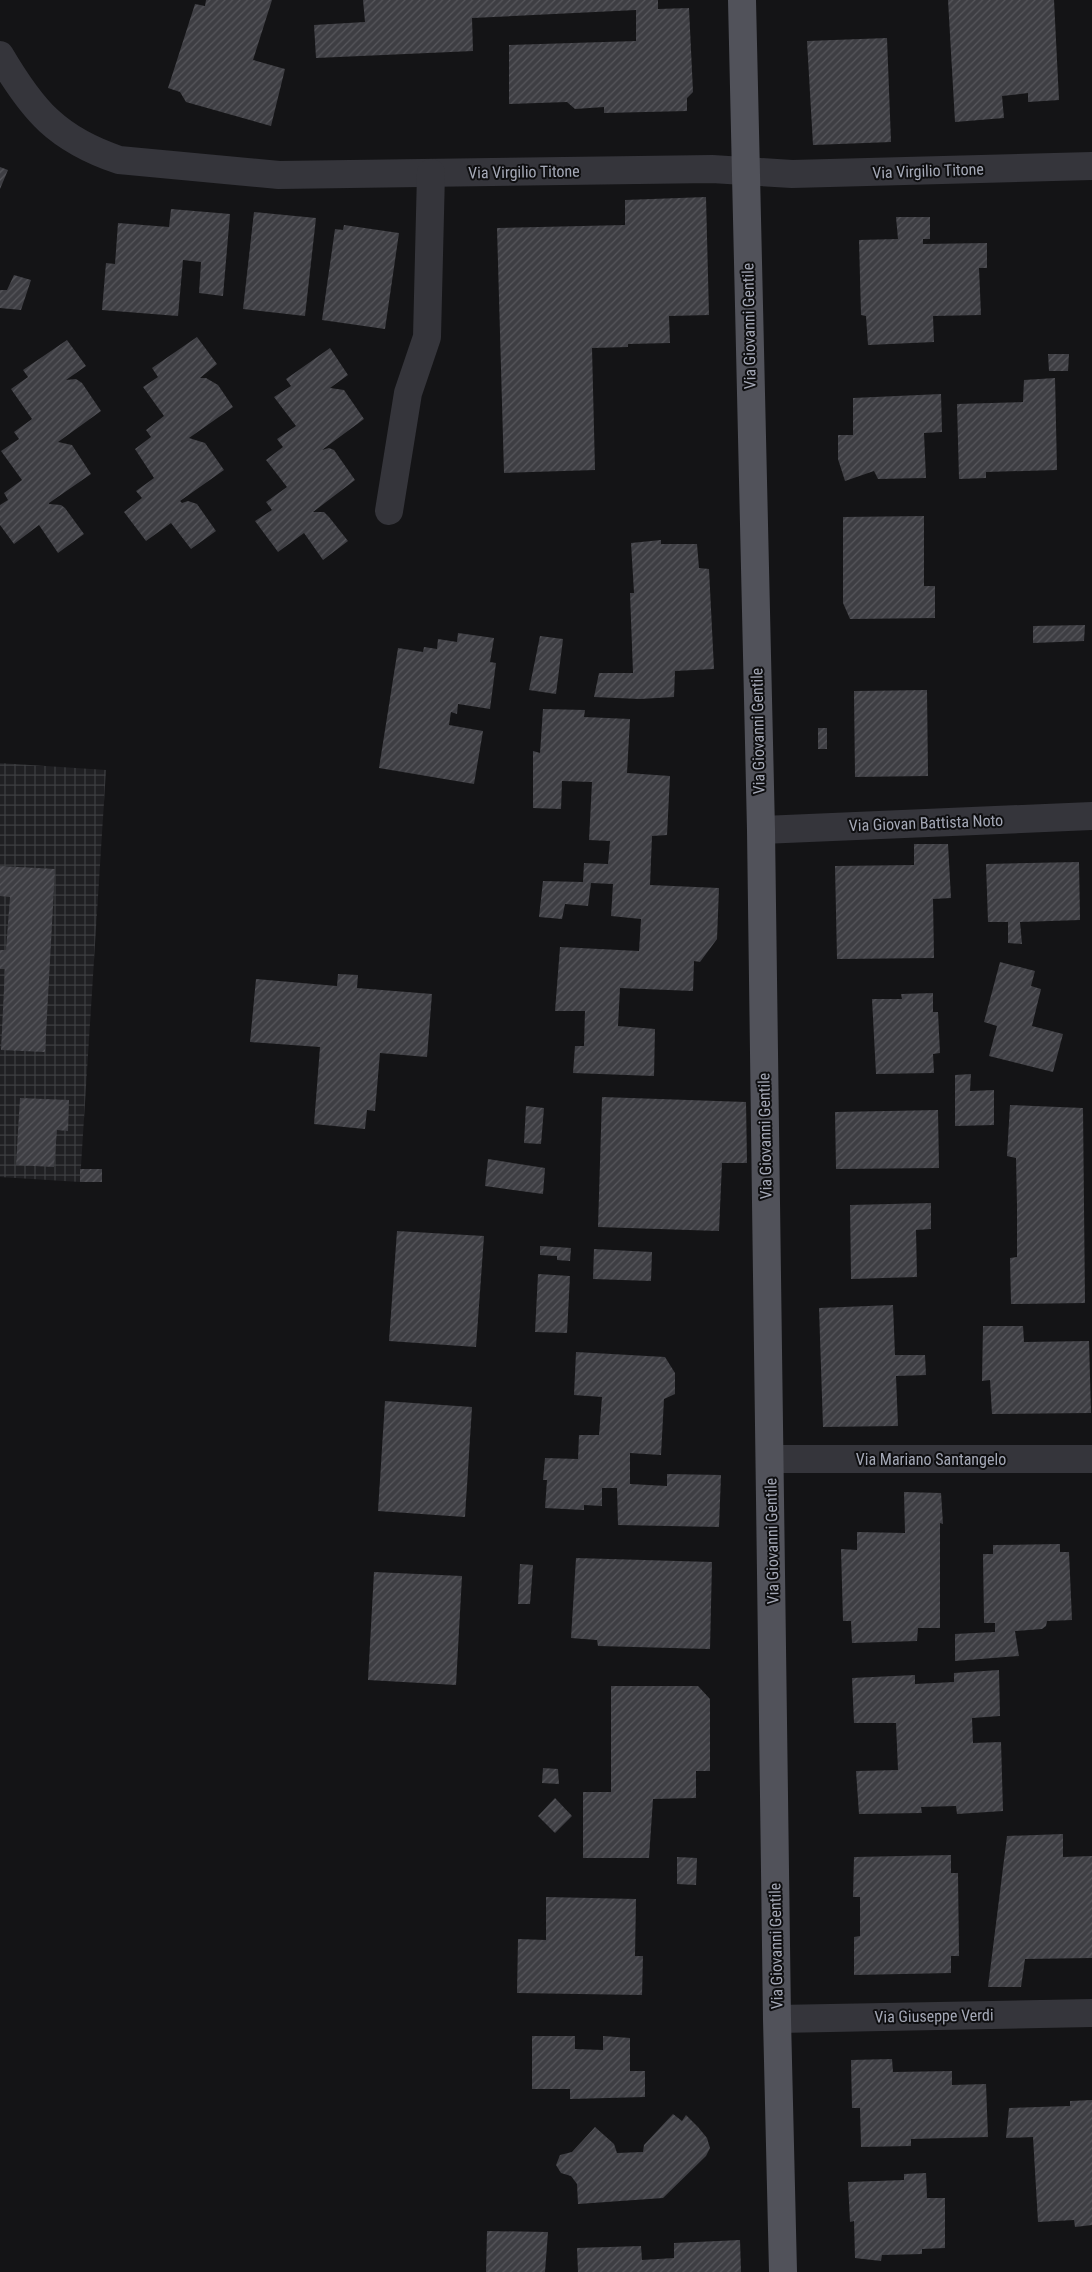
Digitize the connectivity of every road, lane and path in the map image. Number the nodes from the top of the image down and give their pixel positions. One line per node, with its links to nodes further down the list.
1 (742, 0): 4 (main road, Via Giovanni Gentile)
2 (0, 56): 5 (street, Via Virgilio Titone)
3 (1092, 166): 4 (street, Via Virgilio Titone)
4 (746, 170): 5 (street, Via Virgilio Titone); 8 (main road, Via Giovanni Gentile)
5 (431, 174): 6 (street)
6 (389, 511)
7 (1092, 816): 8 (street, Via Giovan Battista Noto)
8 (760, 830): 10 (main road, Via Giovanni Gentile)
9 (1092, 1458): 10 (street, Via Mariano Santangelo)
10 (771, 1459): 12 (main road, Via Giovanni Gentile)
11 (1092, 2013): 12 (street, Via Giuseppe Verdi)
12 (777, 2019): 13 (main road, Via Giovanni Gentile)
13 (784, 2272)

